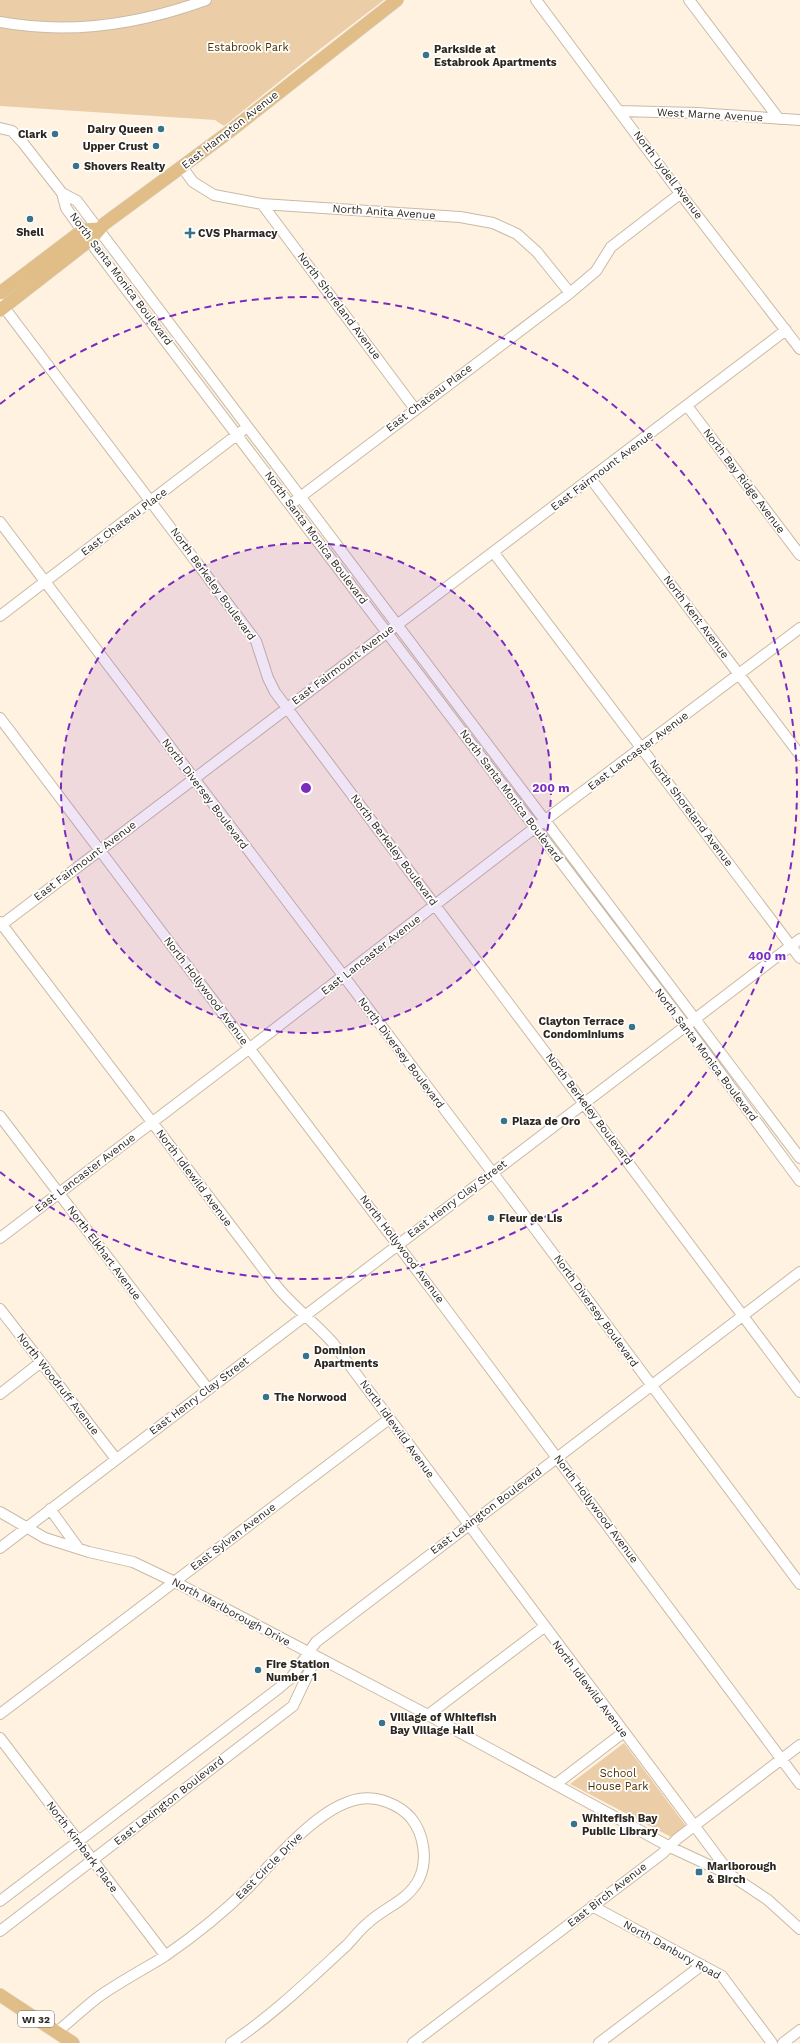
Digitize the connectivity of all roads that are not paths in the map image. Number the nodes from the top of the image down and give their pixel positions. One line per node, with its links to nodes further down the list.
1 (206, 0): 5 (street)
2 (397, 0): 10 (main road, East Hampton Avenue)
3 (536, 0): 6 (street, North Lydell Avenue)
4 (689, 0): 7 (street)
5 (0, 22)
6 (620, 110): 7 (street, West Marne Avenue); 12 (street, North Lydell Avenue)
7 (779, 119): 8 (street, West Marne Avenue)
8 (800, 120)
9 (0, 128): 11 (street)
10 (182, 167): 13 (street, North Anita Avenue); 14 (main road, East Hampton Avenue)
11 (62, 193): 14 (street, North Santa Monica Boulevard); 15 (street, North Santa Monica Boulevard)
12 (680, 193): 19 (street, East Chateau Place); 21 (street, North Lydell Avenue)
13 (262, 204): 19 (street, North Anita Avenue); 24 (street, North Shoreland Avenue)
14 (98, 229): 15 (main road); 25 (street, North Santa Monica Boulevard)
15 (86, 235): 16 (main road); 17 (main road); 26 (street, North Santa Monica Boulevard)
16 (50, 254): 17 (main road); 18 (main road)
17 (59, 264): 20 (main road)
18 (0, 293)
19 (570, 293): 24 (street, East Chateau Place)
20 (1, 306): 29 (street, North Berkeley Boulevard)
21 (786, 330): 22 (street, North Lydell Avenue); 23 (street, East Fairmount Avenue)
22 (800, 349)
23 (688, 407): 27 (street, East Fairmount Avenue); 33 (street, North Bay Ridge Avenue)
24 (415, 409): 28 (street, East Chateau Place)
25 (247, 428): 26 (street, East Chateau Place); 28 (street, North Santa Monica Boulevard)
26 (238, 435): 29 (street, East Chateau Place); 30 (street, North Santa Monica Boulevard)
27 (591, 479): 32 (street, East Fairmount Avenue); 39 (street, North Kent Avenue)
28 (300, 498): 30 (street, East Chateau Place); 36 (street, North Santa Monica Boulevard)
29 (152, 501): 34 (street, East Chateau Place); 40 (street, North Berkeley Boulevard)
30 (290, 505): 38 (street, North Santa Monica Boulevard)
31 (0, 522): 34 (street, North Diversey Boulevard)
32 (494, 553): 36 (street, East Fairmount Avenue); 42 (street, North Shoreland Avenue)
33 (800, 555)
34 (45, 582): 35 (street, East Chateau Place); 44 (street, North Diversey Boulevard)
35 (0, 616)
36 (397, 624): 38 (street, East Fairmount Avenue); 45 (street, North Santa Monica Boulevard)
37 (800, 628): 39 (street, East Lancaster Avenue)
38 (387, 632): 40 (street, East Fairmount Avenue); 46 (street, North Santa Monica Boulevard)
39 (739, 674): 42 (street, East Lancaster Avenue); 43 (street, North Kent Avenue)
40 (287, 708): 44 (street, East Fairmount Avenue); 48 (street, North Berkeley Boulevard)
41 (0, 718): 47 (street, North Hollywood Avenue)
42 (642, 748): 45 (street, East Lancaster Avenue); 51 (street, North Shoreland Avenue)
43 (800, 755)
44 (193, 779): 47 (street, East Fairmount Avenue); 53 (street, North Diversey Boulevard)
45 (546, 821): 46 (street, East Lancaster Avenue); 54 (street, North Santa Monica Boulevard)
46 (535, 828): 48 (street, East Lancaster Avenue); 55 (street, North Santa Monica Boulevard)
47 (99, 850): 49 (street, East Fairmount Avenue); 56 (street, North Hollywood Avenue)
48 (434, 905): 53 (street, East Lancaster Avenue); 57 (street, North Berkeley Boulevard)
49 (1, 924): 59 (street, North Idlewild Avenue)
50 (800, 939): 51 (street, East Henry Clay Street)
51 (791, 946): 52 (street, North Shoreland Avenue); 54 (street, East Henry Clay Street)
52 (800, 958)
53 (343, 977): 56 (street, East Lancaster Avenue); 61 (street, North Diversey Boulevard)
54 (695, 1018): 55 (street, East Henry Clay Street); 60 (street, North Santa Monica Boulevard)
55 (686, 1025): 57 (street, East Henry Clay Street); 62 (street, North Santa Monica Boulevard)
56 (250, 1048): 59 (street, East Lancaster Avenue); 65 (street, North Hollywood Avenue)
57 (584, 1102): 61 (street, East Henry Clay Street); 68 (street, North Berkeley Boulevard)
58 (0, 1116): 63 (street, North Elkhart Avenue)
59 (152, 1122): 63 (street, East Lancaster Avenue); 69 (street, North Idlewild Avenue)
60 (800, 1158)
61 (492, 1173): 65 (street, East Henry Clay Street); 71 (street, North Diversey Boulevard)
62 (800, 1181)
63 (58, 1193): 64 (street, East Lancaster Avenue); 72 (street, North Elkhart Avenue)
64 (0, 1238)
65 (398, 1244): 69 (street, East Henry Clay Street); 76 (street, North Hollywood Avenue)
66 (800, 1272): 68 (street, East Lexington Boulevard)
67 (0, 1309): 70 (street, North Woodruff Avenue)
68 (743, 1315): 71 (street, East Lexington Boulevard); 73 (street, North Berkeley Boulevard)
69 (305, 1316): 72 (street, East Henry Clay Street); 75 (street, North Idlewild Avenue)
70 (41, 1362): 74 (street); 77 (street, North Woodruff Avenue)
71 (651, 1386): 76 (street, East Lexington Boulevard); 85 (street, North Diversey Boulevard)
72 (208, 1389): 77 (street, East Henry Clay Street)
73 (800, 1392)
74 (0, 1394)
75 (389, 1419): 80 (street, North Idlewild Avenue); 84 (street, East Sylvan Avenue)
76 (557, 1457): 80 (street, East Lexington Boulevard); 93 (street, North Hollywood Avenue)
77 (116, 1459): 78 (street, East Henry Clay Street)
78 (50, 1509): 81 (street, East Henry Clay Street); 83 (street)
79 (0, 1512): 81 (street, North Marlborough Drive)
80 (468, 1524): 86 (street, North Idlewild Avenue); 87 (street, East Lexington Boulevard)
81 (26, 1528): 82 (street, East Henry Clay Street); 83 (street, North Marlborough Drive)
82 (0, 1548)
83 (80, 1549): 84 (street, North Marlborough Drive)
84 (174, 1582): 87 (street, North Marlborough Drive); 88 (street, East Sylvan Avenue)
85 (800, 1584)
86 (544, 1627): 89 (street); 90 (street, North Idlewild Avenue)
87 (309, 1653): 89 (street, North Marlborough Drive); 99 (street, East Lexington Boulevard); 101 (street, East Lexington Boulevard)
88 (0, 1714)
89 (428, 1715): 94 (street, North Marlborough Drive)
90 (624, 1732): 94 (street); 96 (street, North Idlewild Avenue)
91 (0, 1738): 99 (street, North Kimbark Place)
92 (800, 1745): 93 (street, East Birch Avenue)
93 (781, 1759): 95 (street, North Hollywood Avenue); 96 (street, East Birch Avenue)
94 (556, 1784): 97 (street, North Marlborough Drive)
95 (800, 1784)
96 (694, 1826): 98 (street, North Idlewild Avenue); 100 (street, East Birch Avenue)
97 (652, 1836): 100 (street, North Marlborough Drive); 102 (street)
98 (705, 1841): 103 (street); 104 (street, North Idlewild Avenue)
99 (78, 1842): 101 (street, North Kimbark Place); 105 (street, East Lexington Boulevard)
100 (670, 1846): 102 (street, East Birch Avenue); 103 (street, North Marlborough Drive)
101 (93, 1861): 108 (street, East Lexington Boulevard); 109 (street, North Kimbark Place)
102 (648, 1863): 106 (street, East Birch Avenue)
103 (712, 1866): 104 (street, North Marlborough Drive)
104 (732, 1876): 107 (street, North Idlewild Avenue)
105 (0, 1901)
106 (592, 1906): 110 (street, North Danbury Road); 116 (street, East Birch Avenue)
107 (800, 1928)
108 (0, 1931)
109 (165, 1955): 113 (street, East Circle Drive); 115 (street, East Circle Drive)
110 (702, 1965): 117 (street); 118 (street, North Danbury Road)
111 (0, 1995): 113 (main road, WI 32)
112 (800, 2030): 119 (street)
113 (57, 2032): 114 (main road, WI 32)
114 (72, 2043)
115 (231, 2043)
116 (413, 2043)
117 (599, 2043)
118 (772, 2043)
119 (783, 2043)

